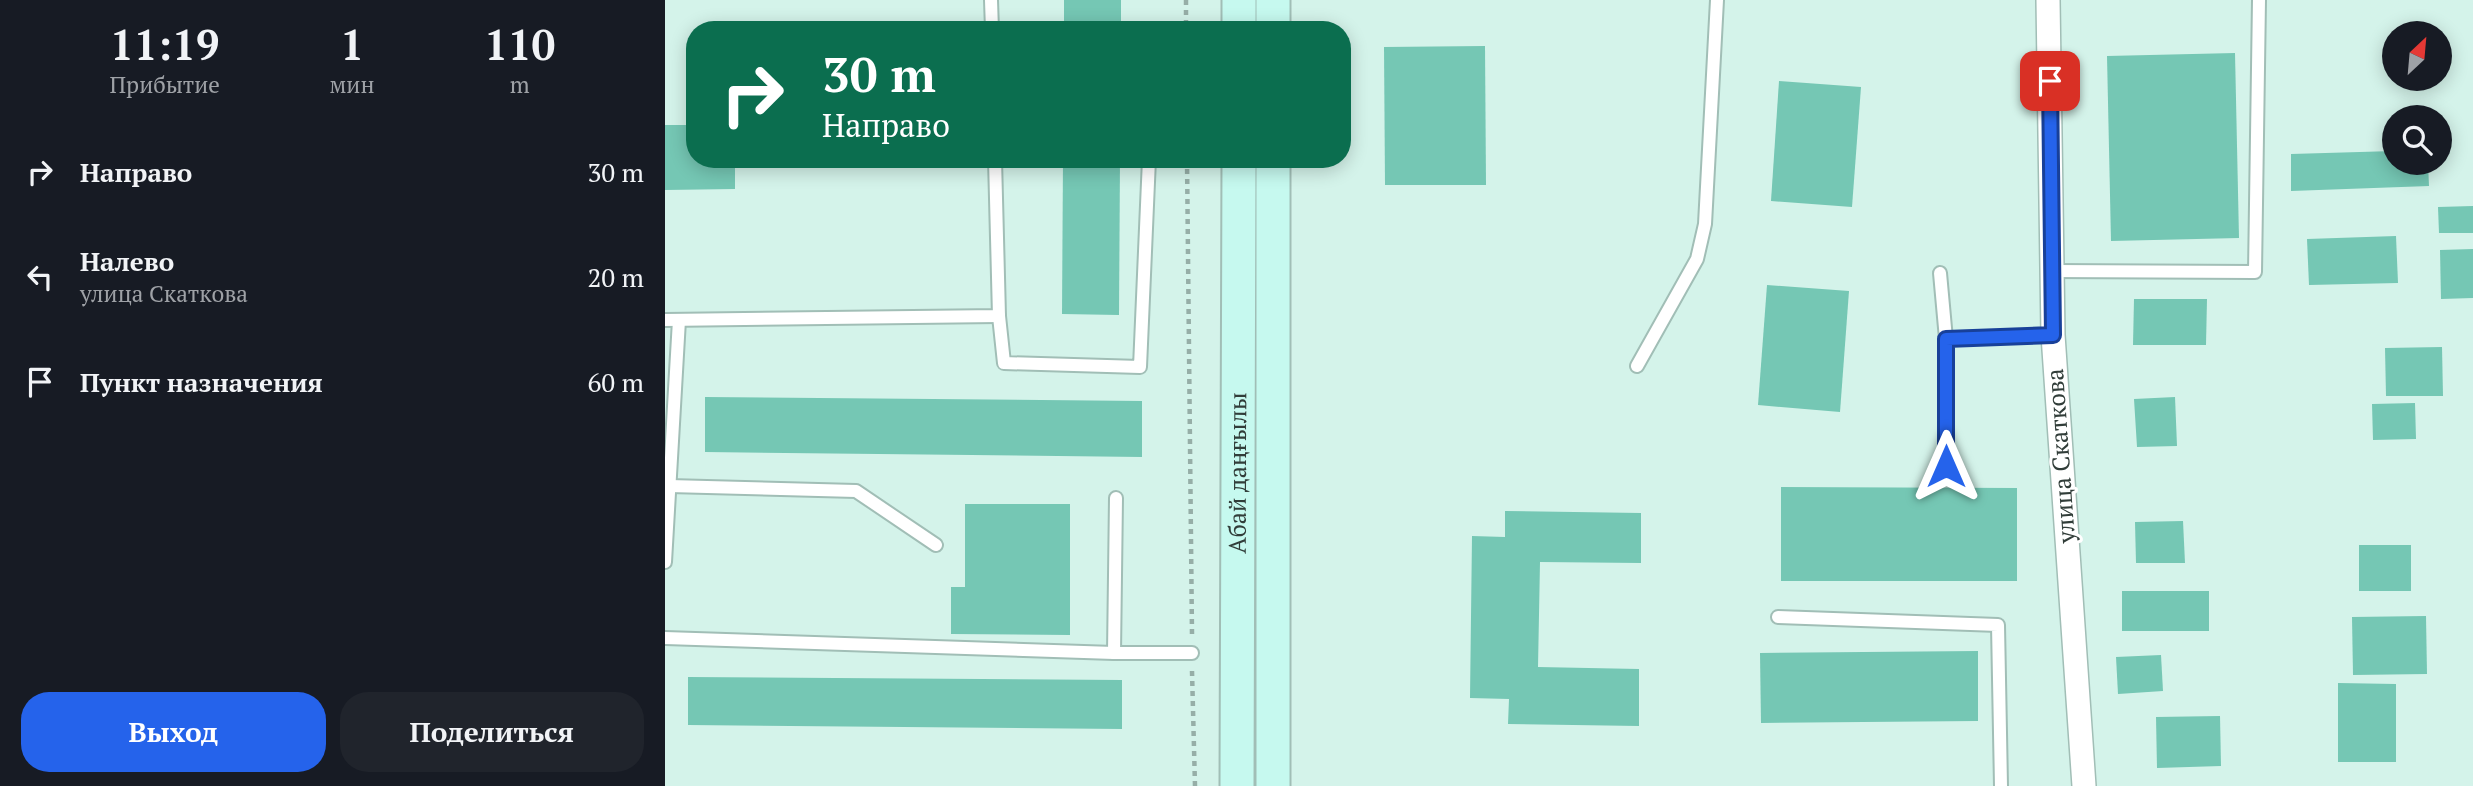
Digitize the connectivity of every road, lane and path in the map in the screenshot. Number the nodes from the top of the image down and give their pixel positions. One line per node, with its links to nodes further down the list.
1 (991, 0): 8 (lane)
2 (1186, 0): 9 (path)
3 (1239, 0): 10 (main road)
4 (1273, 0): 11 (main road)
5 (1717, 0): 24 (lane)
6 (2048, 0): 17 (street, улица Скаткова)
7 (2259, 0): 17 (lane)
8 (992, 21)
9 (1186, 21)
10 (1239, 21)
11 (1273, 21)
12 (995, 168): 19 (lane)
13 (1149, 168): 19 (lane)
14 (1187, 168): 34 (path)
15 (1238, 168): 36 (main road, Абай даңғылы)
16 (1273, 168): 37 (main road, Абай даңғылы)
17 (2052, 271): 22 (street, улица Скаткова)
18 (1940, 273): 23 (lane)
19 (999, 316): 21 (lane)
20 (665, 320): 21 (lane)
21 (679, 320): 25 (lane)
22 (2053, 335): 23 (lane); 39 (street, улица Скаткова)
23 (1946, 339): 26 (lane)
24 (1637, 366)
25 (668, 449): 27 (lane)
26 (1946, 466)
27 (670, 486): 29 (lane); 30 (lane)
28 (1117, 498): 33 (lane)
29 (936, 545)
30 (665, 562)
31 (1779, 617): 38 (lane)
32 (665, 638): 33 (lane)
33 (1114, 653): 34 (lane)
34 (1192, 653): 35 (path)
35 (1195, 786)
36 (1237, 786)
37 (1273, 786)
38 (2001, 786)
39 (2084, 786)

